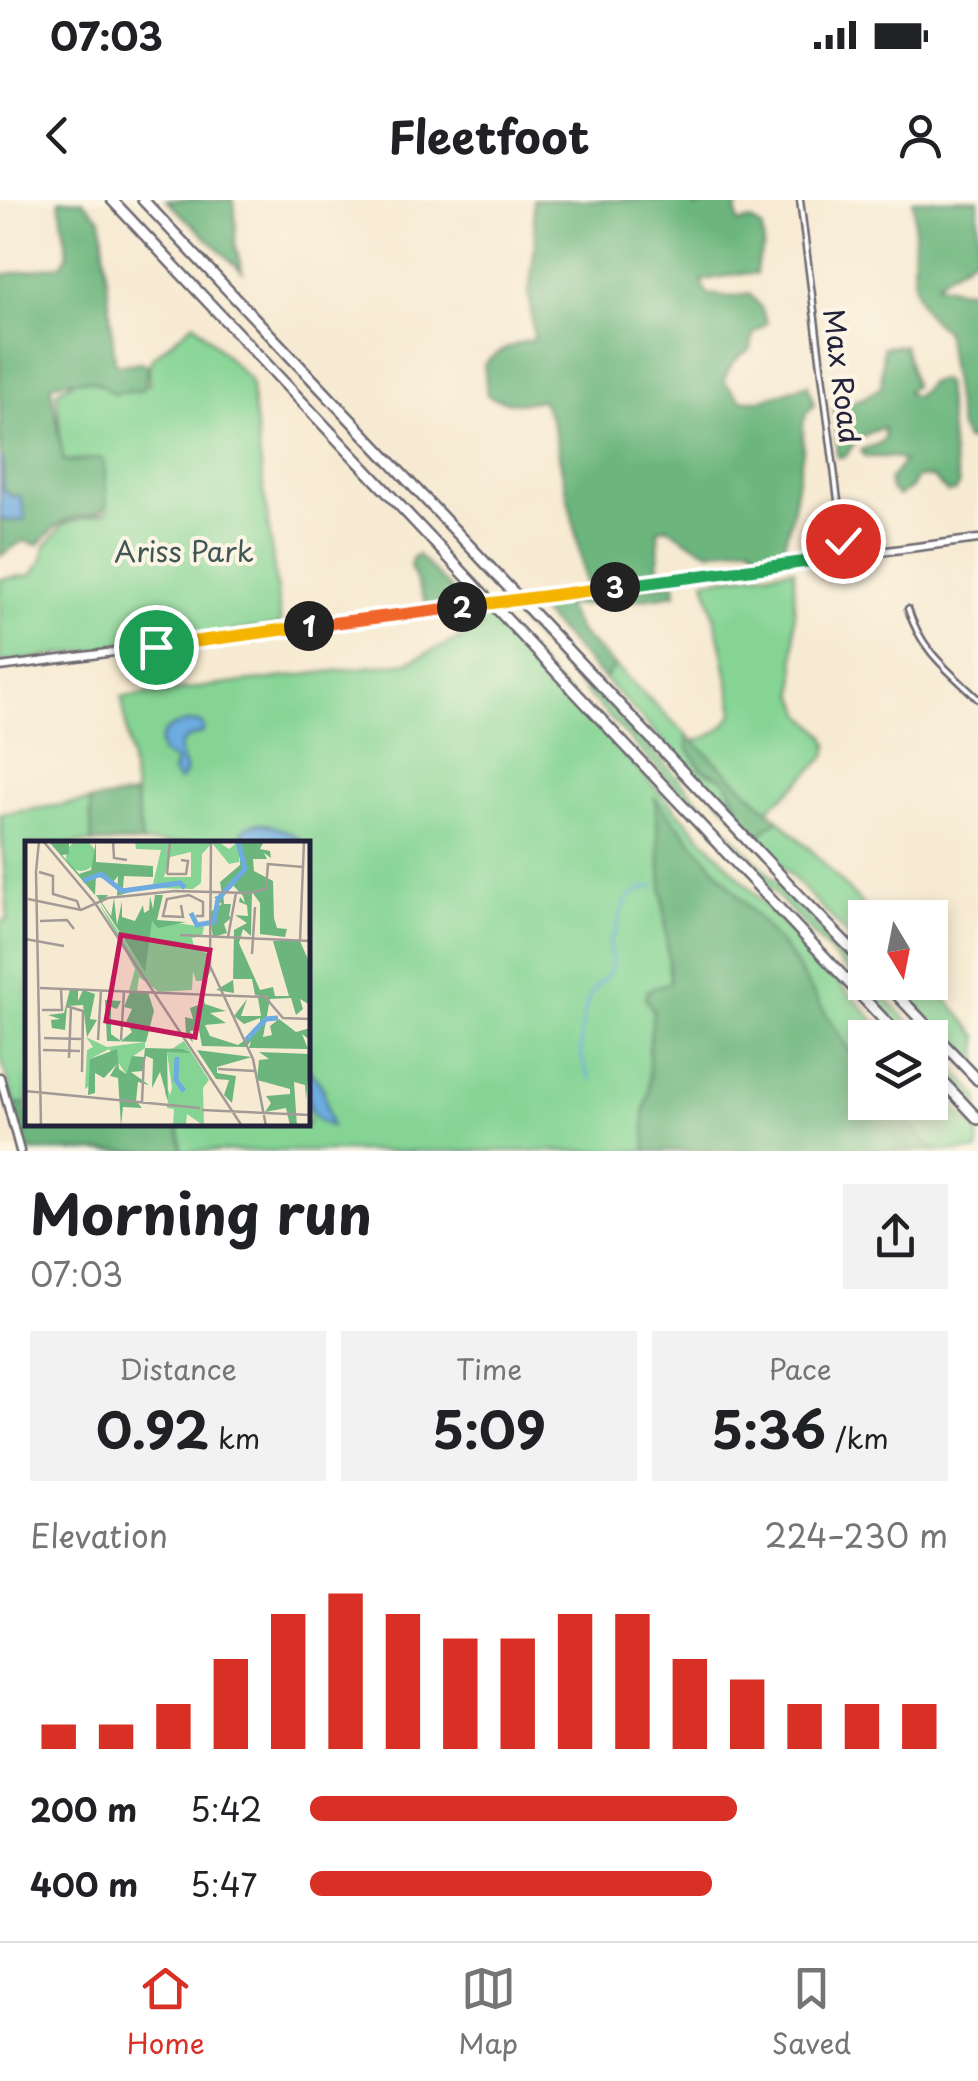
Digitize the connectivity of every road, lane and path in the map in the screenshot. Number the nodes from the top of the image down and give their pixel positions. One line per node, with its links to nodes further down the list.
1 (112, 200): 11 (highway)
2 (143, 200): 9 (highway)
3 (800, 200): 5 (street, Max Road)
4 (978, 539): 5 (street)
5 (845, 556): 7 (street, bridge)
6 (908, 609): 8 (street)
7 (0, 667)
8 (978, 699)
9 (848, 945)
10 (902, 1000): 13 (highway)
11 (884, 1020)
12 (0, 1077): 16 (street)
13 (978, 1080)
14 (948, 1087): 15 (highway)
15 (978, 1119)
16 (20, 1151)

